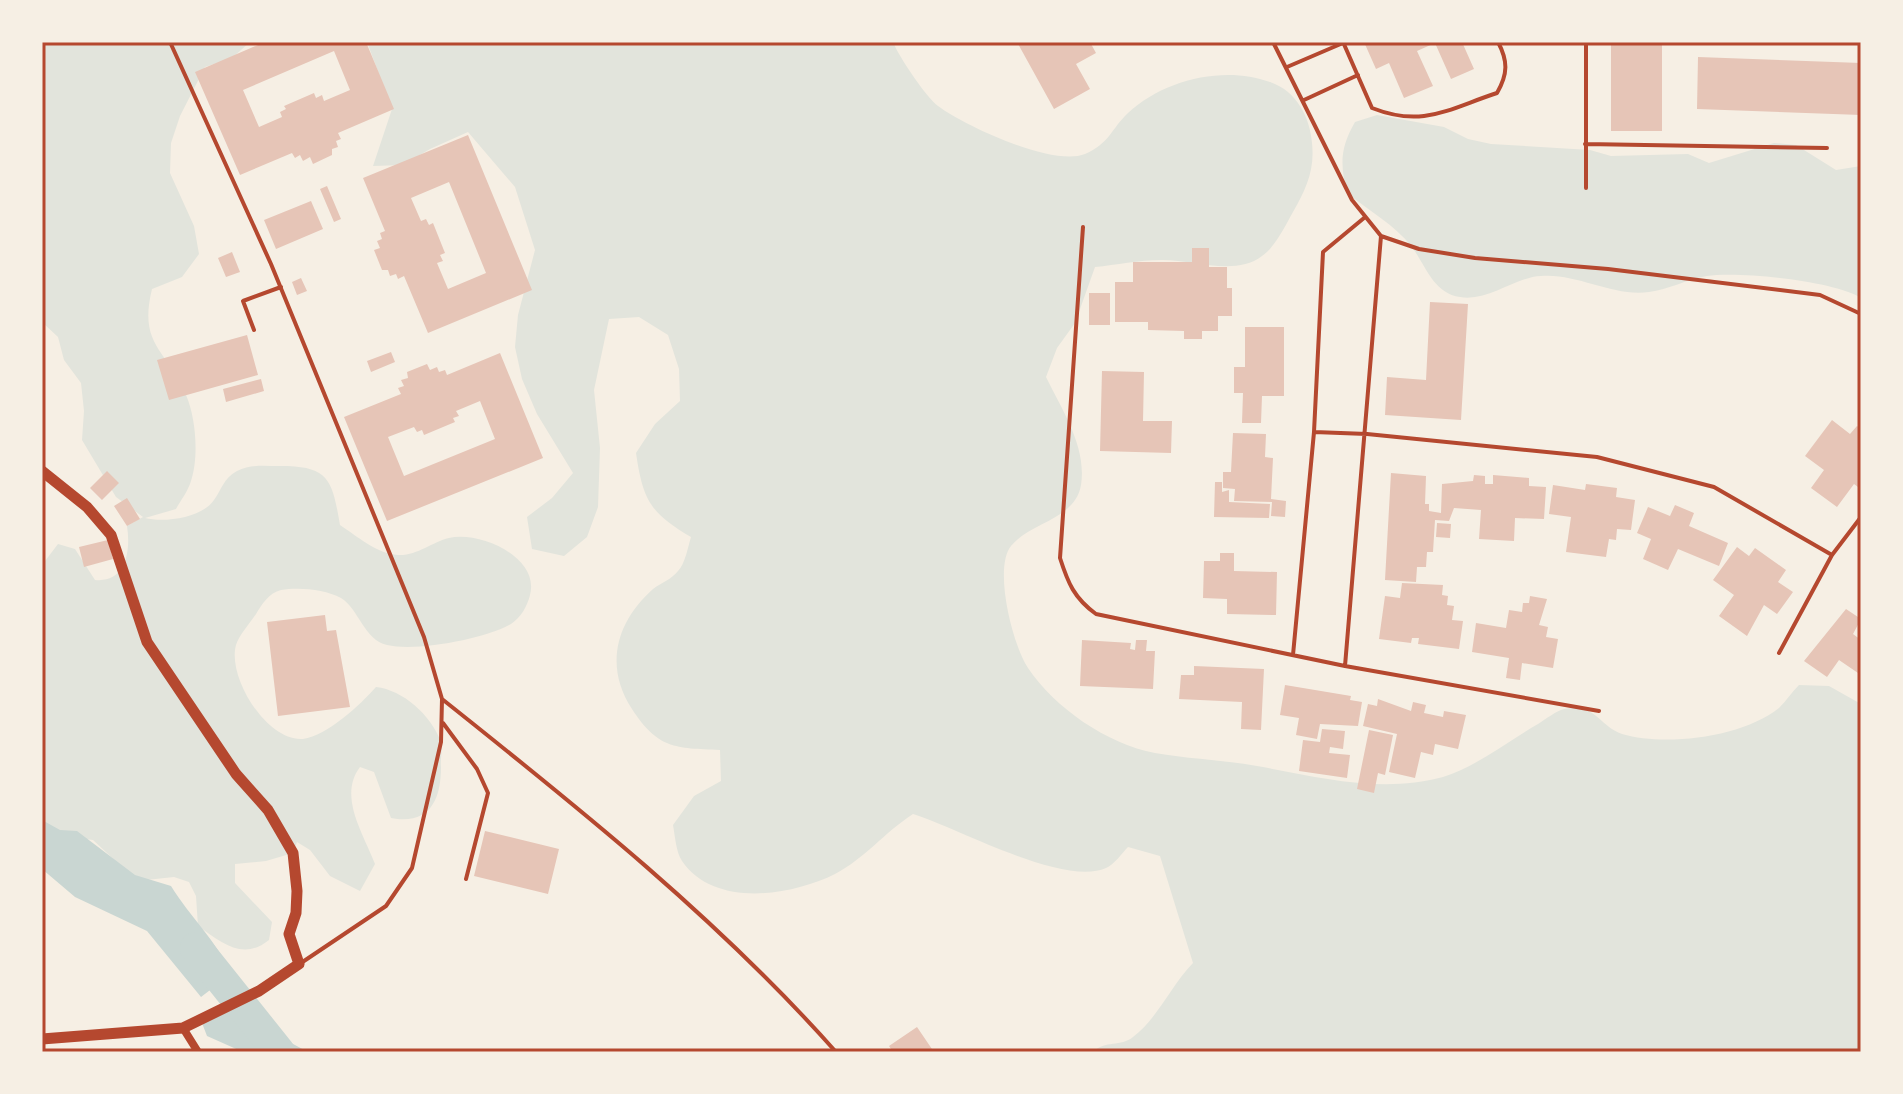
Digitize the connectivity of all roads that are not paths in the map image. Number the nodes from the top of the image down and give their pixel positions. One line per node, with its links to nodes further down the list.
1 (170, 42): 15 (lane)
2 (1273, 42): 6 (lane)
3 (1498, 42): 7 (lane)
4 (1586, 42): 9 (lane)
5 (1343, 43): 6 (lane); 7 (lane)
6 (1287, 67): 8 (lane)
7 (1358, 75): 8 (lane)
8 (1304, 100): 12 (lane)
9 (1585, 144): 10 (lane); 11 (lane)
10 (1827, 148)
11 (1586, 188)
12 (1364, 218): 14 (lane); 18 (lane)
13 (1083, 227): 24 (lane)
14 (1381, 236): 16 (lane); 19 (lane)
15 (281, 287): 17 (lane); 26 (lane)
16 (1861, 314)
17 (254, 330)
18 (1314, 432): 19 (lane); 24 (lane)
19 (1367, 434): 22 (lane); 25 (lane)
20 (42, 471): 30 (street)
21 (1861, 517): 22 (lane)
22 (1832, 555): 23 (lane)
23 (1779, 653)
24 (1293, 655): 25 (lane)
25 (1345, 666): 27 (lane)
26 (442, 699): 28 (lane); 34 (lane)
27 (1599, 711)
28 (442, 721): 29 (lane); 30 (lane)
29 (466, 879)
30 (299, 964): 31 (street)
31 (183, 1028): 32 (street); 33 (street)
32 (42, 1039)
33 (198, 1052)
34 (836, 1052)

